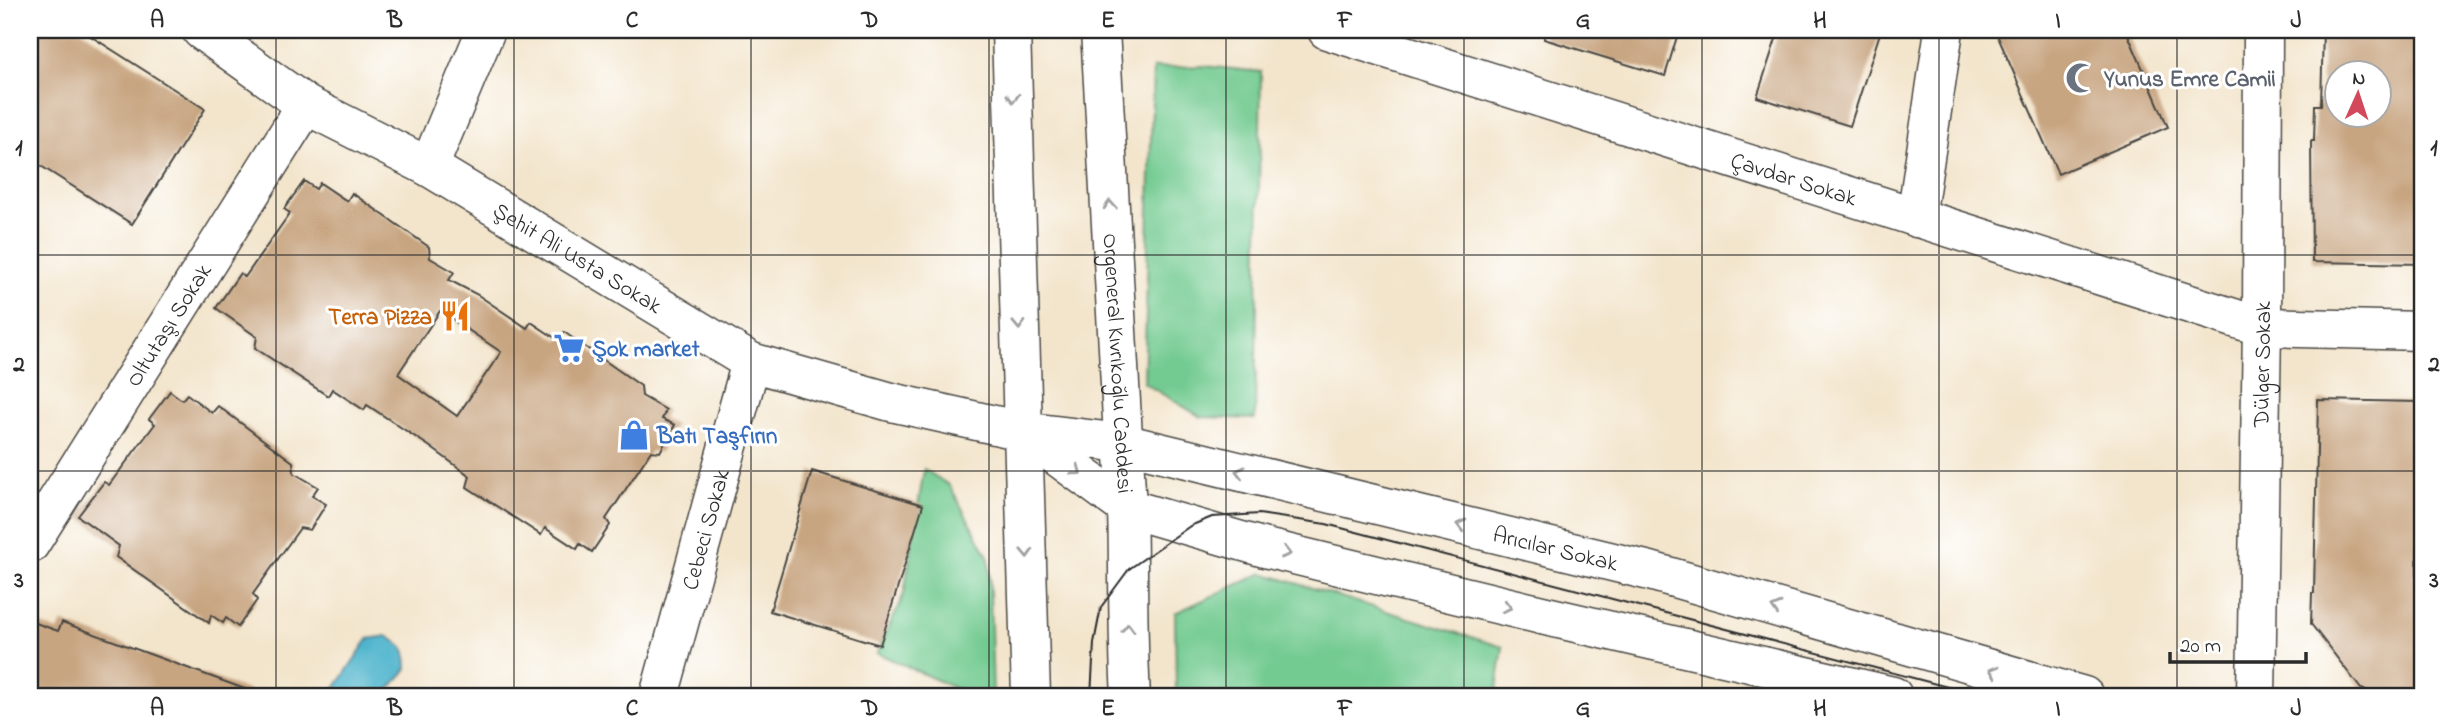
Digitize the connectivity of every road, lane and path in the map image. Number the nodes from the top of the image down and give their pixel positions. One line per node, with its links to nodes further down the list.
1 (201, 30): 8 (street, Şehit Ali Usta Sokak)
2 (486, 30): 9 (street)
3 (1011, 30): 14 (street, one-way to 14)
4 (1100, 30): 15 (street, Orgeneral Kıvrıkoğlu Caddesi, one-way to 4)
5 (1327, 30): 10 (street, Çavdar Sokak)
6 (1944, 30): 10 (street)
7 (2263, 30): 11 (street, Dülger Sokak)
8 (306, 105): 9 (street, Şehit Ali Usta Sokak); 17 (street, Oltutaşı Sokak)
9 (429, 167): 13 (street, Şehit Ali Usta Sokak)
10 (1916, 218): 11 (street, Çavdar Sokak)
11 (2262, 327): 12 (street); 24 (street, Dülger Sokak)
12 (2423, 331)
13 (751, 362): 14 (street, Şehit Ali Usta Sokak); 19 (street, Cebeci Sokak)
14 (1022, 431): 15 (street, Arıcılar Sokak); 16 (street, one-way to 16); 20 (street, one-way to 20)
15 (1122, 443): 16 (street, Orgeneral Kıvrıkoğlu Caddesi); 23 (street, Arıcılar Sokak, one-way to 15)
16 (1126, 508): 18 (street, one-way to 18); 21 (street, Orgeneral Kıvrıkoğlu Caddesi, one-way to 16)
17 (30, 544)
18 (1766, 682): 22 (street)
19 (659, 696)
20 (1031, 696)
21 (1131, 696)
22 (1893, 696)
23 (2084, 696)
24 (2256, 696)

